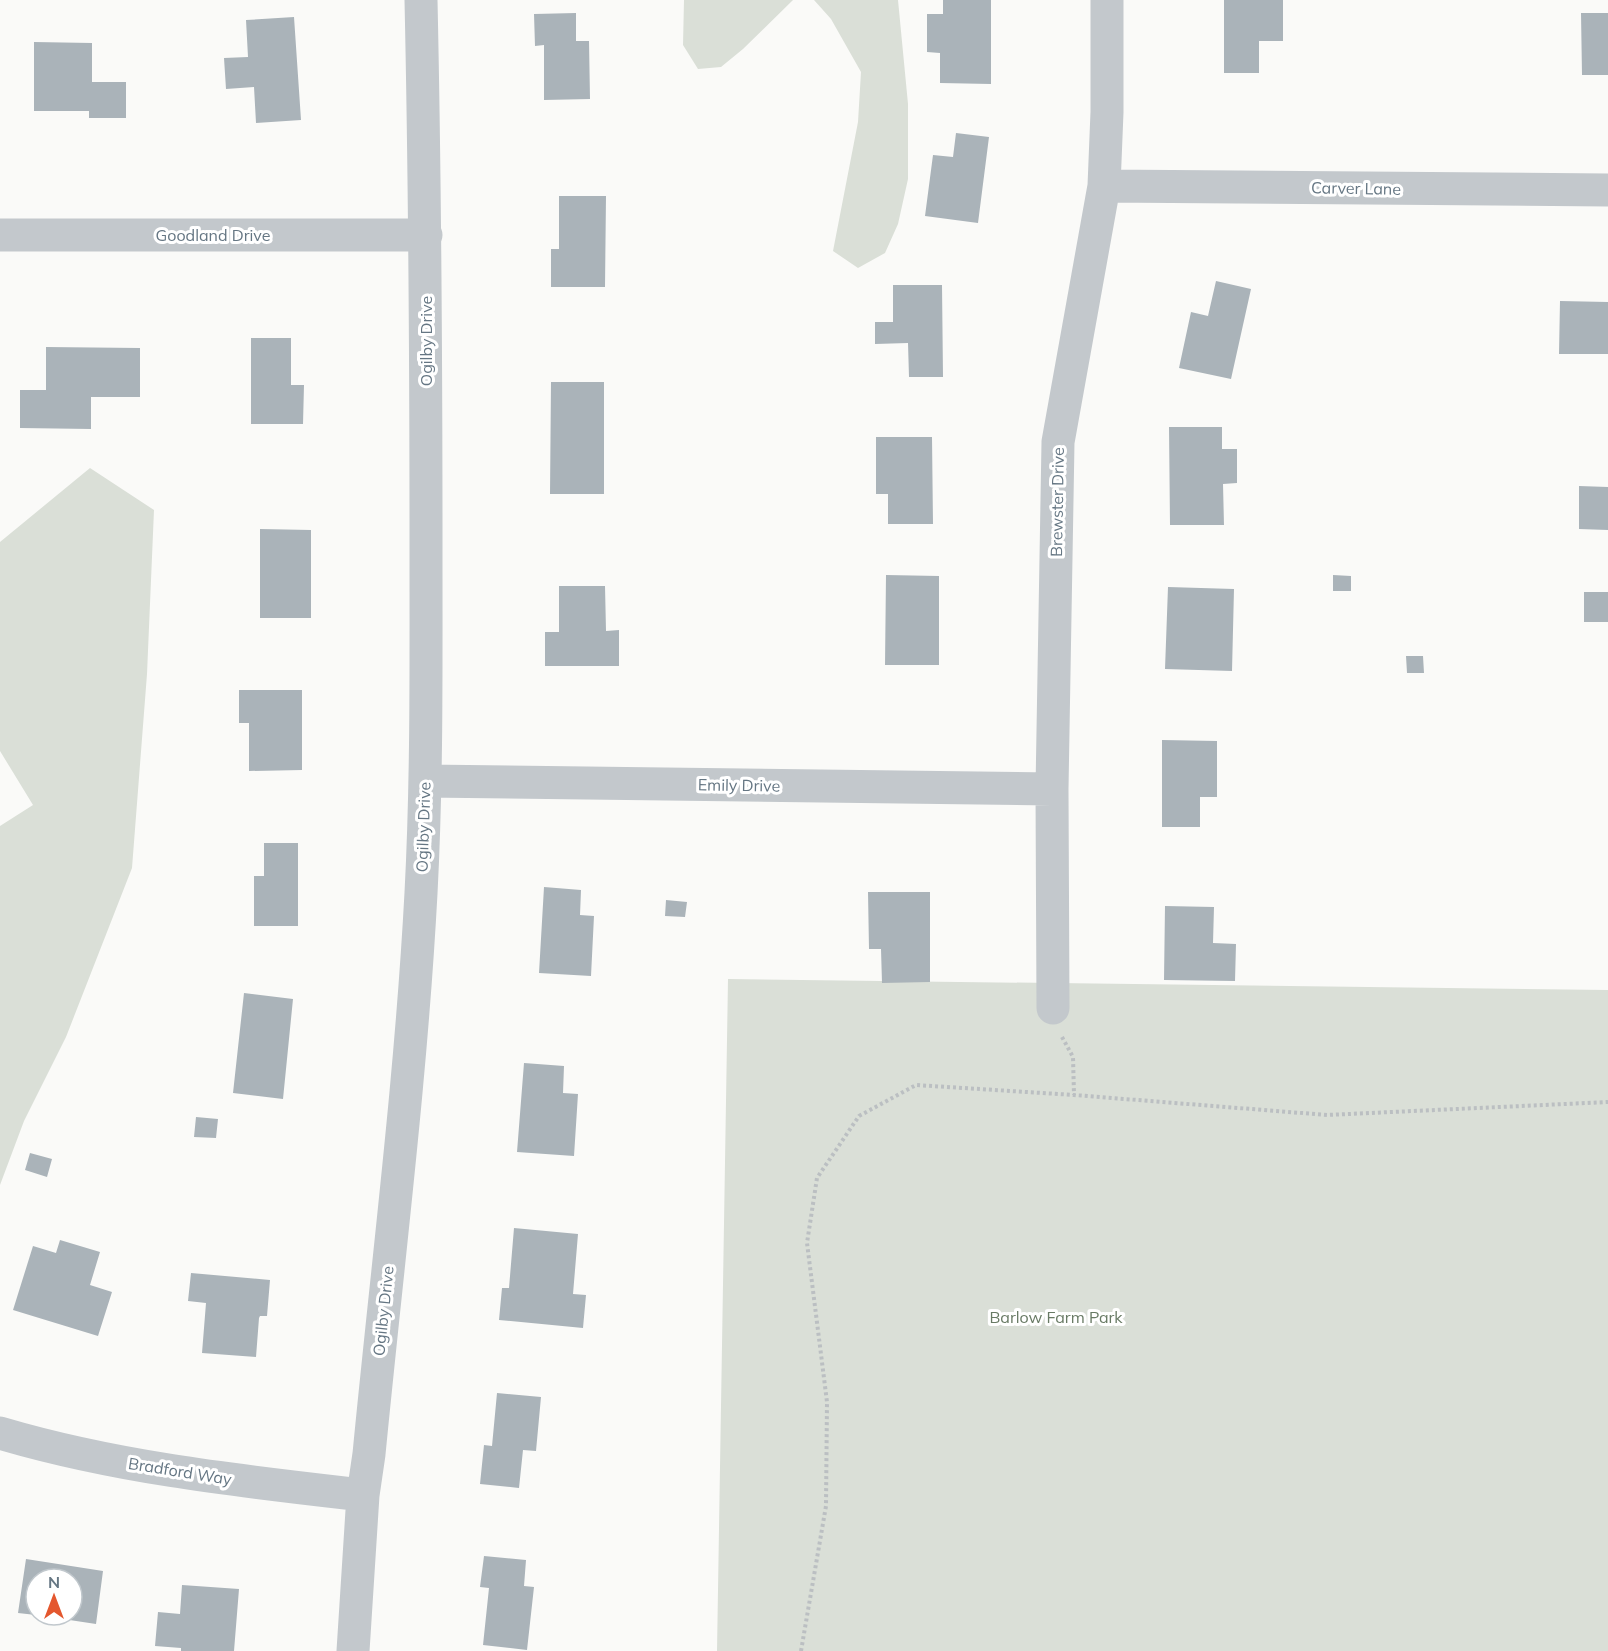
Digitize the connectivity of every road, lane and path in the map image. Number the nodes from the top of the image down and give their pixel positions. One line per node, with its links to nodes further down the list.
1 (421, 0): 6 (street, Ogilby Drive)
2 (1107, 0): 3 (street, Brewster Drive)
3 (1104, 186): 4 (street, Carver Lane); 8 (street, Brewster Drive)
4 (1608, 190)
5 (0, 235): 6 (street, Goodland Drive)
6 (426, 235): 7 (street, Ogilby Drive)
7 (425, 781): 8 (street, Emily Drive); 13 (street, Ogilby Drive)
8 (1052, 789): 9 (street, Brewster Drive)
9 (1053, 1008): 10 (path)
10 (1074, 1095): 11 (path); 15 (path)
11 (1608, 1102)
12 (0, 1433): 13 (street, Bradford Way)
13 (363, 1495): 14 (street, Ogilby Drive)
14 (353, 1651)
15 (801, 1651)

